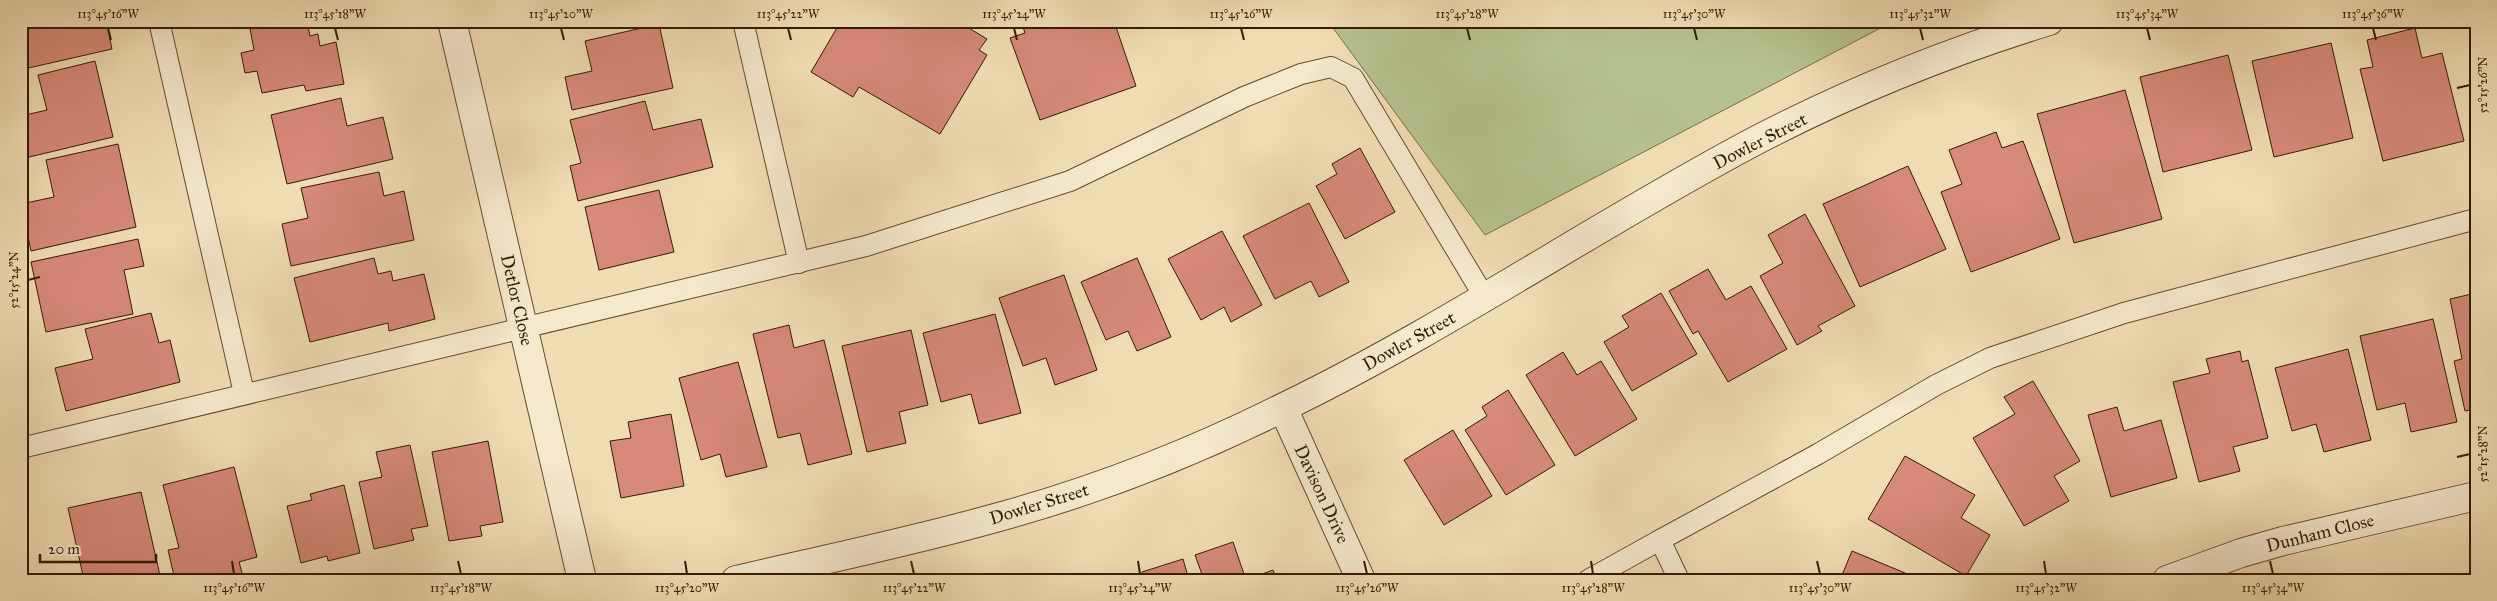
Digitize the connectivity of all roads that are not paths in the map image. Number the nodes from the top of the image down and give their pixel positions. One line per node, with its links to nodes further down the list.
1 (159, 21): 9 (lane)
2 (452, 21): 8 (street, Detlor Close)
3 (743, 21): 6 (lane)
4 (2049, 21): 7 (street, Dowler Street)
5 (2476, 219): 13 (lane)
6 (799, 263): 7 (lane); 8 (lane)
7 (1485, 298): 10 (street, Dowler Street)
8 (524, 329): 9 (lane); 14 (street, Detlor Close)
9 (244, 393): 11 (lane)
10 (1283, 408): 15 (street, Dowler Street); 16 (street, Davison Drive)
11 (21, 448)
12 (2476, 496): 19 (street, Dunham Close)
13 (1660, 540): 17 (lane); 18 (lane)
14 (582, 580)
15 (736, 580)
16 (1361, 580)
17 (1588, 580)
18 (1679, 580)
19 (2167, 580)

